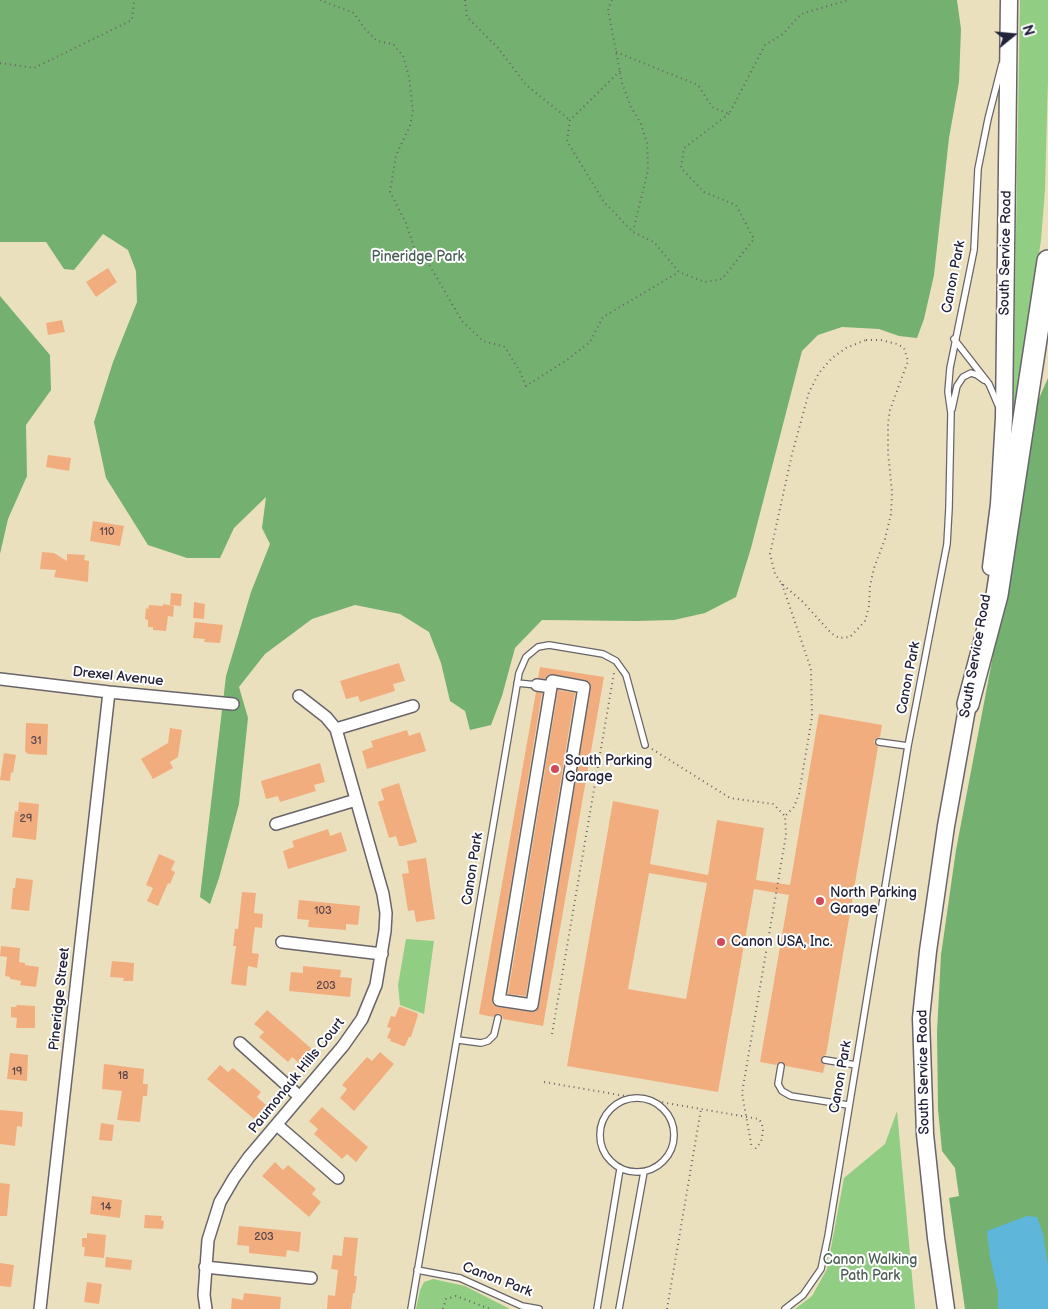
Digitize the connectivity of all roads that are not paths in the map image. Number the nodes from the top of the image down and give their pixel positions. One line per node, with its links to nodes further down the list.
1 (1009, 0): 2 (main road, South Service Road)
2 (1009, 37): 4 (lane, Canon Park); 7 (main road, South Service Road)
3 (1048, 261): 15 (highway)
4 (954, 339): 5 (lane); 6 (lane, Canon Park)
5 (989, 384): 6 (lane); 7 (lane)
6 (951, 413): 20 (lane, Canon Park)
7 (1004, 418): 15 (main road, South Service Road)
8 (0, 679): 12 (street, Drexel Avenue)
9 (517, 683): 10 (lane); 19 (lane, Canon Park); 26 (lane, Canon Park)
10 (537, 685): 11 (street)
11 (551, 687): 11 (street)
12 (109, 692): 14 (street, Drexel Avenue); 40 (street, Pineridge Street)
13 (299, 696): 17 (street, Paumonauk Hills Court)
14 (233, 704)
15 (968, 704): 47 (main road, South Service Road)
16 (413, 706): 17 (street)
17 (336, 729): 21 (street, Paumonauk Hills Court)
18 (879, 742): 20 (lane)
19 (645, 745)
20 (908, 746): 29 (lane, Canon Park)
21 (356, 800): 22 (street); 24 (street, Paumonauk Hills Court)
22 (276, 824)
23 (282, 942): 24 (street)
24 (382, 954): 31 (street, Paumonauk Hills Court)
25 (498, 1018): 26 (lane)
26 (458, 1040): 38 (lane, Canon Park)
27 (240, 1043): 31 (street)
28 (826, 1060): 29 (lane)
29 (856, 1065): 32 (lane, Canon Park)
30 (781, 1066): 32 (lane)
31 (300, 1097): 33 (street, Paumonauk Hills Court)
32 (848, 1106): 46 (lane, Canon Park)
33 (277, 1125): 36 (street); 37 (street, Paumonauk Hills Court)
34 (620, 1168): 35 (lane); 35 (lane); 44 (lane)
35 (644, 1172): 45 (lane)
36 (338, 1178)
37 (205, 1266): 39 (street); 41 (street, Paumonauk Hills Court)
38 (417, 1270): 42 (lane, Canon Park); 43 (lane, Canon Park)
39 (311, 1278)
40 (40, 1309)
41 (206, 1309)
42 (411, 1309)
43 (539, 1309)
44 (597, 1309)
45 (619, 1309)
46 (785, 1309)
47 (946, 1309)

